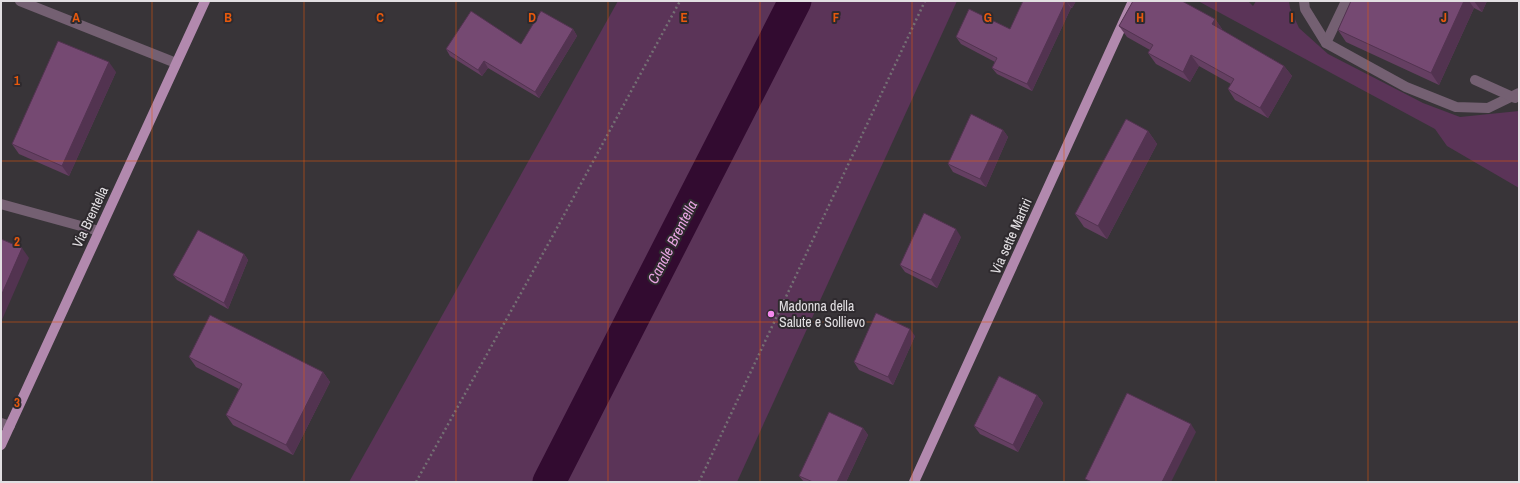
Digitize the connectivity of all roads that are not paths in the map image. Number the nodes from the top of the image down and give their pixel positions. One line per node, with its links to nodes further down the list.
1 (20, 1): 7 (street)
2 (205, 1): 7 (main road, Via Brentella)
3 (1133, 1): 14 (main road, Via sette Martiri)
4 (1304, 1): 6 (street)
5 (1346, 1): 6 (street)
6 (1326, 43): 9 (street)
7 (176, 63): 11 (main road, Via Brentella)
8 (1475, 80): 9 (street)
9 (1517, 96)
10 (1, 204): 11 (street)
11 (99, 231): 12 (main road, Via Brentella)
12 (5, 425): 13 (main road, Via Brentella)
13 (1, 445)
14 (914, 482)

